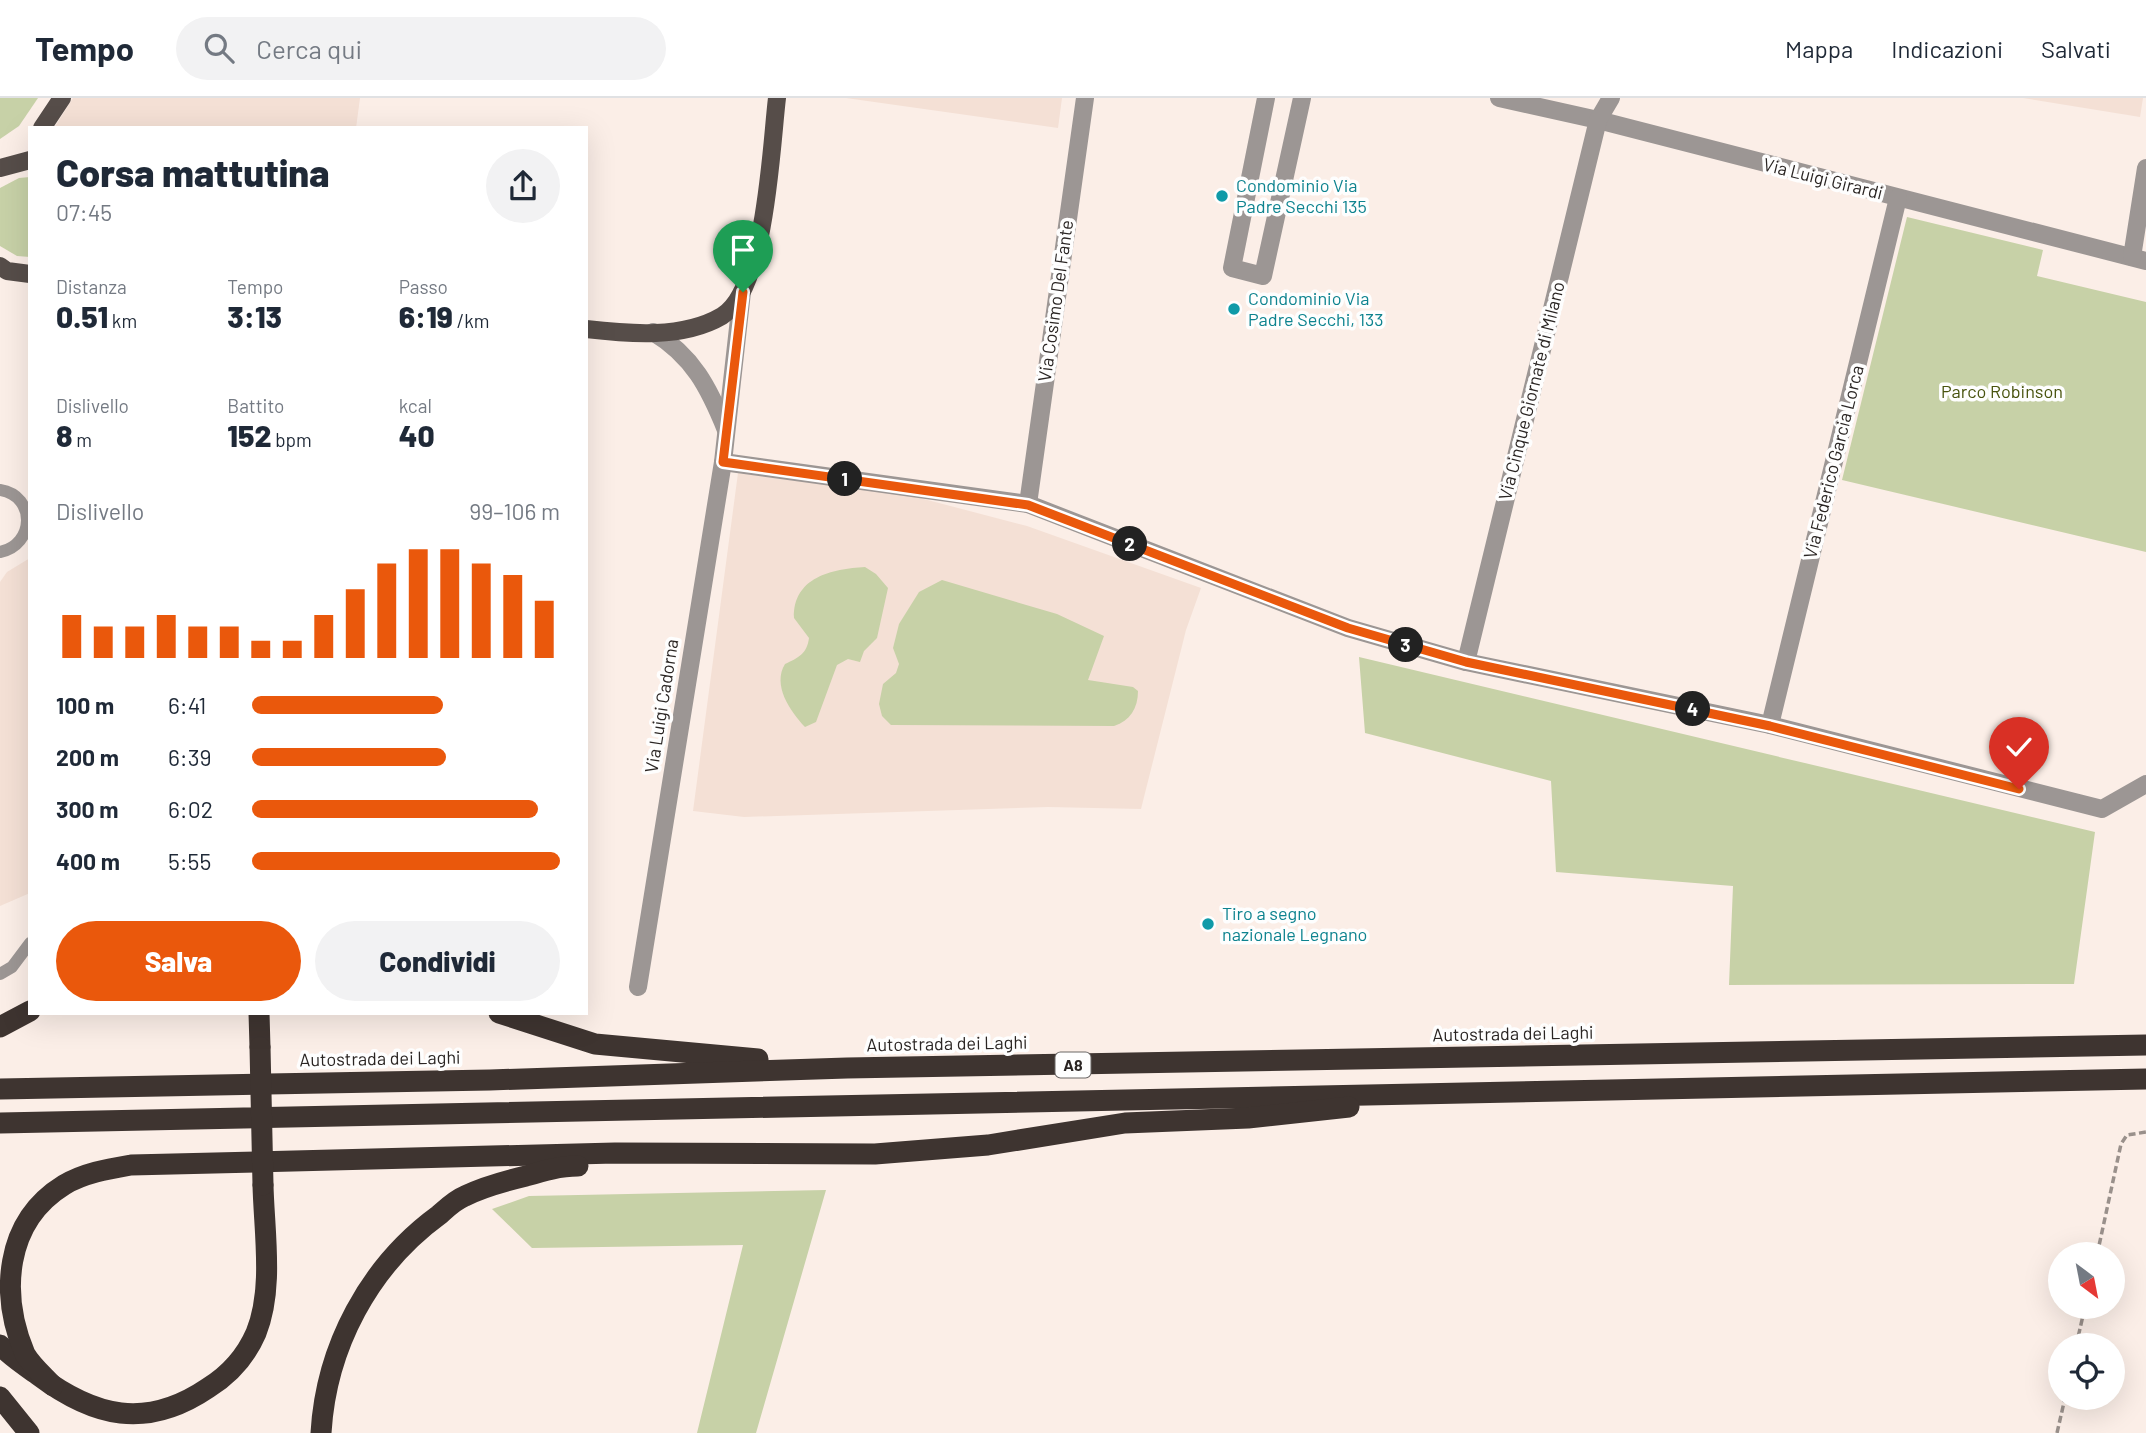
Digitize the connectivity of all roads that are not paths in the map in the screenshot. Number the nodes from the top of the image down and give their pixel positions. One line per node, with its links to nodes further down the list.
1 (62, 98): 9 (main road)
2 (777, 98): 18 (main road, Via Luigi Cadorna)
3 (1084, 98): 25 (street, Via Cosimo Del Fante)
4 (1266, 98): 5 (street)
5 (1302, 98)
6 (1499, 98): 8 (street, Via Luigi Girardi)
7 (1611, 98): 8 (street, Via Cinque Giornate di Milano)
8 (1598, 120): 14 (street, Via Luigi Girardi); 28 (street, Via Cinque Giornate di Milano)
9 (43, 126)
10 (28, 144): 12 (main road)
11 (28, 160): 12 (main road)
12 (5, 166)
13 (2146, 167): 15 (street)
14 (1898, 198): 15 (street, Via Luigi Girardi); 29 (street, Via Federico Garcia Lorca)
15 (2139, 259)
16 (0, 266): 17 (main road)
17 (28, 274)
18 (743, 292): 20 (main road); 21 (street, Via Luigi Cadorna)
19 (588, 329): 20 (main road)
20 (653, 332): 21 (street, Via Luigi Cadorna)
21 (727, 431): 22 (street, Via Luigi Cadorna)
22 (723, 462): 25 (street); 33 (street, Via Luigi Cadorna)
23 (2, 490): 24 (lane); 26 (lane)
24 (28, 492)
25 (1028, 505): 28 (street)
26 (28, 528): 27 (lane)
27 (0, 552)
28 (1466, 662): 29 (street)
29 (1770, 726): 30 (street)
30 (2146, 784)
31 (28, 946): 32 (lane)
32 (0, 974)
33 (638, 987)
34 (28, 1012): 37 (highway)
35 (259, 1015): 46 (highway, bridge)
36 (505, 1015): 39 (highway)
37 (0, 1027)
38 (2146, 1045): 39 (highway, Autostrada dei Laghi / A8)
39 (847, 1068): 41 (highway, Autostrada dei Laghi / A8)
40 (2146, 1079): 42 (highway, A8)
41 (0, 1089)
42 (1480, 1092): 43 (highway, A8); 44 (highway)
43 (0, 1123)
44 (758, 1154): 46 (highway); 49 (highway)
45 (0, 1345): 46 (highway)
46 (53, 1387)
47 (0, 1396): 48 (highway)
48 (30, 1433)
49 (321, 1433)

